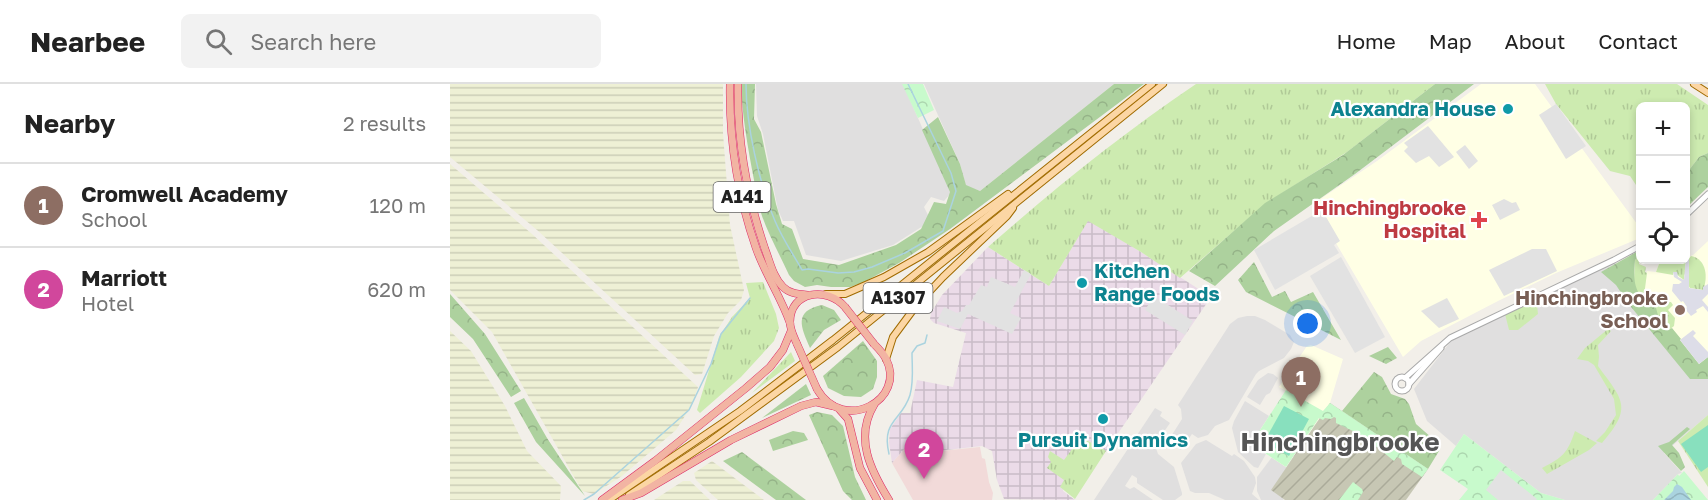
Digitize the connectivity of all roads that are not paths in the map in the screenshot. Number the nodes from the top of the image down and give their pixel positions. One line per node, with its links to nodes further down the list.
1 (730, 84): 14 (highway, A141)
2 (738, 84): 13 (highway, A141)
3 (1152, 84): 7 (main road, A1307)
4 (1163, 84): 9 (main road, A1307)
5 (1694, 84): 6 (main road)
6 (1708, 93)
7 (1081, 141): 12 (main road, A1307); 22 (main road, A1307)
8 (1708, 194): 10 (street)
9 (1019, 200): 16 (main road, A1307); 23 (main road, A1307)
10 (1690, 211)
11 (1636, 249): 15 (street)
12 (826, 294): 13 (highway); 16 (highway, bridge)
13 (809, 295): 14 (highway)
14 (790, 327): 20 (highway, bridge); 21 (highway)
15 (1450, 338): 17 (street); 18 (street)
16 (886, 359): 19 (highway)
17 (1405, 378): 18 (street); 18 (street)
18 (1409, 384)
19 (875, 403): 20 (highway); 25 (highway)
20 (837, 408): 23 (highway, A1307); 24 (highway)
21 (602, 500)
22 (609, 500)
23 (623, 500)
24 (877, 500)
25 (889, 500)

